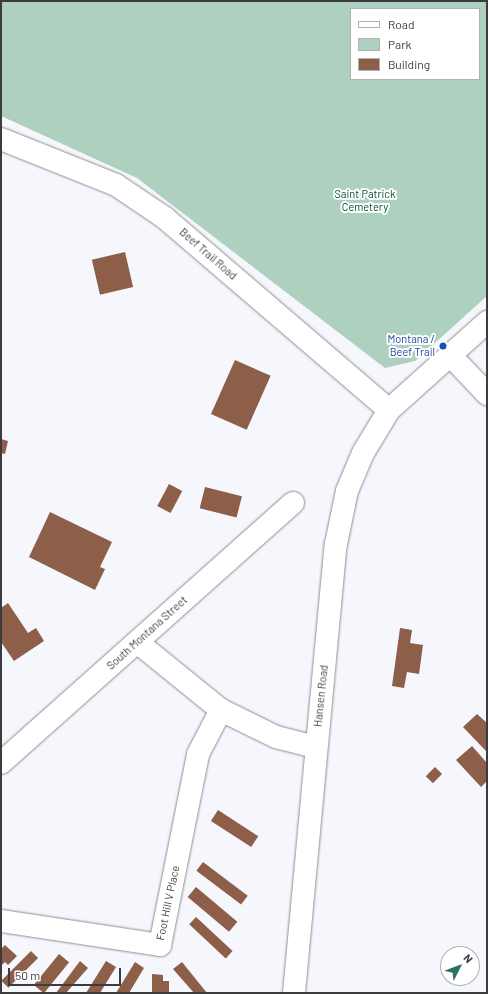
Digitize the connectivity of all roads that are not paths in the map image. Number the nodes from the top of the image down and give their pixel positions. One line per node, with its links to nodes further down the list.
1 (1, 139): 5 (street, Beef Trail Road)
2 (487, 322): 3 (street)
3 (450, 355): 4 (street); 5 (street)
4 (487, 394)
5 (389, 410): 9 (street, Hansen Road)
6 (293, 503): 7 (street, South Montana Street)
7 (137, 642): 8 (street); 10 (street, South Montana Street)
8 (221, 710): 9 (street); 11 (street, Foot Hill V Place)
9 (315, 747): 12 (street, Hansen Road)
10 (1, 763)
11 (1, 921)
12 (294, 993)

